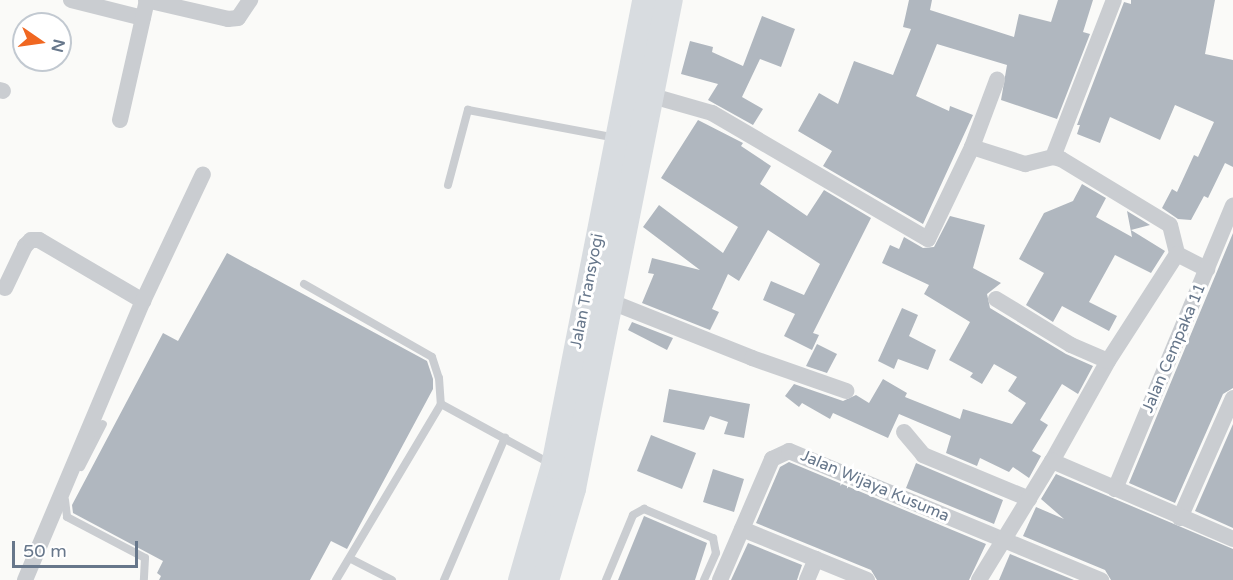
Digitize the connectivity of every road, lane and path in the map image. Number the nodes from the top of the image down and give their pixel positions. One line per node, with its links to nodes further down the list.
1 (71, 0): 7 (street)
2 (147, 0): 3 (street); 7 (street)
3 (250, 0)
4 (645, 0): 11 (highway, Jalan Transyogi)
5 (669, 0): 9 (highway, Jalan Transyogi)
6 (1114, 0): 13 (street)
7 (143, 18): 10 (street)
8 (997, 80): 12 (street)
9 (649, 95): 12 (street); 23 (highway, Jalan Transyogi)
10 (120, 120)
11 (616, 138): 15 (lane); 32 (highway, Jalan Transyogi)
12 (972, 147): 13 (street)
13 (1053, 156): 17 (street)
14 (203, 174): 22 (street)
15 (448, 185)
16 (1233, 206): 18 (street, Jalan Cempaka 11)
17 (1177, 254): 18 (street); 24 (street)
18 (1207, 269): 33 (street, Jalan Cempaka 11)
19 (304, 284): 27 (lane)
20 (5, 288): 22 (street)
21 (996, 299): 24 (street)
22 (143, 301): 41 (street)
23 (609, 301): 25 (street); 47 (highway, Jalan Transyogi)
24 (1108, 361): 31 (street)
25 (846, 391)
26 (1233, 398): 35 (street)
27 (441, 404): 30 (lane); 39 (lane)
28 (103, 424): 42 (lane)
29 (904, 432): 34 (street)
30 (506, 438): 32 (lane); 45 (lane)
31 (1052, 461): 33 (street); 34 (street)
32 (554, 465): 46 (highway, Jalan Transyogi)
33 (1115, 489): 35 (street)
34 (1029, 499): 37 (street)
35 (1180, 519): 38 (street)
36 (742, 529): 37 (street, Jalan Wijaya Kusuma); 40 (street); 50 (street, Jalan Wijaya Kusuma)
37 (1001, 538): 53 (street); 54 (street, Jalan Wijaya Kusuma)
38 (1233, 539)
39 (351, 559): 43 (lane); 44 (lane)
40 (816, 559): 51 (street); 52 (street)
41 (26, 580)
42 (144, 580)
43 (336, 580)
44 (392, 580)
45 (444, 580)
46 (520, 580)
47 (545, 580)
48 (606, 580): 49 (lane)
49 (704, 580)
50 (720, 580)
51 (807, 580)
52 (867, 580)
53 (979, 580)
54 (1101, 580)

